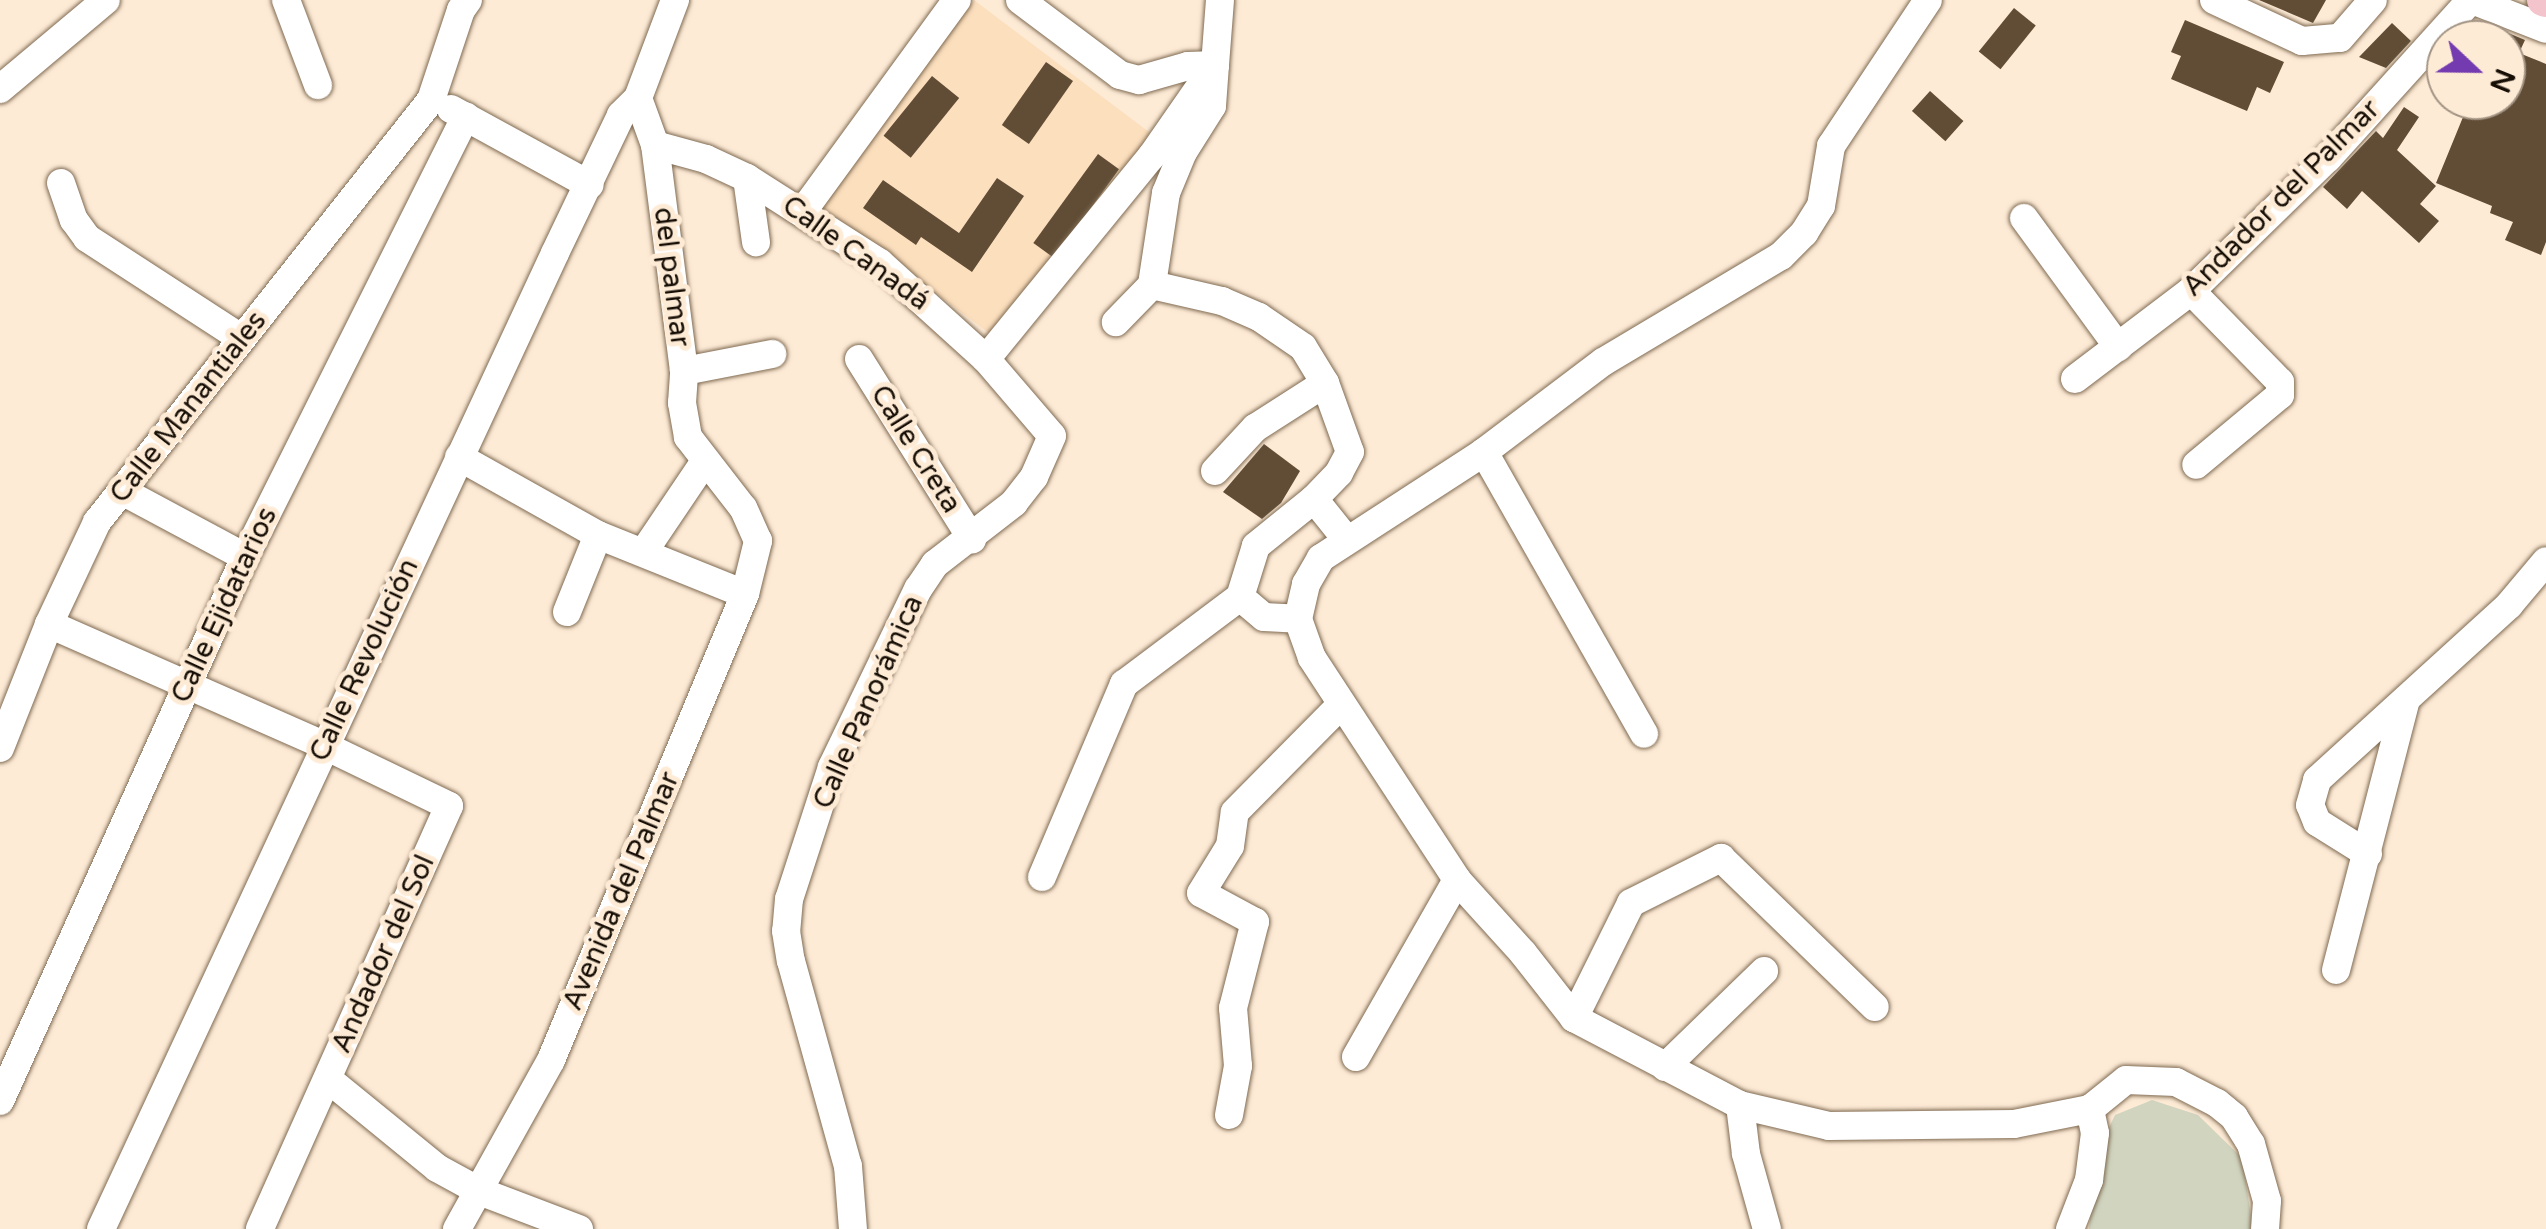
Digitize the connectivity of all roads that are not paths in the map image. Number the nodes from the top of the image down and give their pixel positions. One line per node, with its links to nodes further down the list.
1 (106, 0): 15 (street)
2 (286, 0): 14 (street)
3 (468, 0): 17 (street)
4 (675, 0): 16 (street)
5 (956, 0): 23 (street)
6 (1020, 0): 13 (street)
7 (1220, 0): 13 (street)
8 (1928, 0): 37 (street)
9 (2214, 0): 10 (street)
10 (2372, 0)
11 (2472, 0): 12 (street); 27 (street, Andador del Palmar)
12 (2546, 29)
13 (1215, 65): 26 (street); 32 (street)
14 (318, 85)
15 (0, 89)
16 (638, 98): 19 (street, del palmar); 22 (street, Calle Revolución)
17 (431, 100): 18 (street); 29 (street, Calle Manantiales)
18 (466, 116): 22 (street); 50 (street, Calle Ejidatarios)
19 (655, 146): 20 (street, Calle Canadá); 34 (street, del palmar)
20 (747, 178): 23 (street, Calle Canadá); 25 (street)
21 (61, 183): 29 (street)
22 (590, 185): 39 (street, Calle Revolución)
23 (803, 211): 32 (street, Calle Canadá)
24 (2024, 218): 30 (street)
25 (756, 242)
26 (1152, 286): 28 (street); 36 (street)
27 (2191, 290): 30 (street, Andador del Palmar); 41 (street)
28 (1116, 322)
29 (241, 338): 43 (street, Calle Manantiales)
30 (2118, 347): 35 (street, Andador del Palmar)
31 (772, 354): 34 (street)
32 (986, 358): 38 (street, Calle Canadá)
33 (859, 359): 46 (street, Calle Creta)
34 (684, 371): 40 (street, del palmar)
35 (2075, 379)
36 (1325, 383): 42 (street); 44 (street)
37 (1484, 452): 47 (street); 60 (street)
38 (1044, 455): 46 (street, Calle Panorámica)
39 (459, 458): 45 (street); 61 (street, Calle Revolución)
40 (705, 460): 48 (street, del palmar); 49 (street)
41 (2196, 465)
42 (1215, 471)
43 (122, 491): 50 (street); 56 (street, Calle Manantiales)
44 (1314, 499): 47 (street); 53 (street)
45 (598, 534): 49 (street); 54 (street)
46 (972, 539): 82 (street, Calle Panorámica)
47 (1346, 539): 55 (street)
48 (758, 541): 52 (street, Avenida del Palmar)
49 (645, 550): 52 (street)
50 (244, 557): 57 (street, Calle Ejidatarios)
51 (2546, 561): 58 (street)
52 (745, 594): 77 (street, Avenida del Palmar)
53 (1240, 598): 55 (street); 64 (street)
54 (566, 612)
55 (1298, 619): 59 (street)
56 (49, 624): 57 (street); 62 (street, Calle Manantiales)
57 (186, 685): 61 (street); 73 (street, Calle Ejidatarios)
58 (2406, 700): 63 (street); 63 (street)
59 (1341, 705): 65 (street); 76 (street)
60 (1644, 734)
61 (323, 745): 72 (street, Andador del Sol); 78 (street, Calle Revolución)
62 (0, 748)
63 (2368, 854): 66 (street)
64 (1042, 877)
65 (1457, 880): 69 (street); 70 (street)
66 (2336, 970)
67 (1764, 971): 71 (street)
68 (1875, 1008): 69 (street)
69 (1574, 1018): 71 (street)
70 (1356, 1057)
71 (1665, 1067): 74 (street)
72 (328, 1079): 77 (street); 79 (street, Andador del Sol)
73 (0, 1102)
74 (1740, 1105): 75 (street); 83 (street)
75 (2090, 1109): 84 (street); 85 (street)
76 (1228, 1115)
77 (478, 1191): 80 (street, Avenida del Palmar); 81 (street)
78 (101, 1229)
79 (260, 1229)
80 (457, 1229)
81 (579, 1229)
82 (854, 1229)
83 (1767, 1229)
84 (2070, 1229)
85 (2265, 1229)

